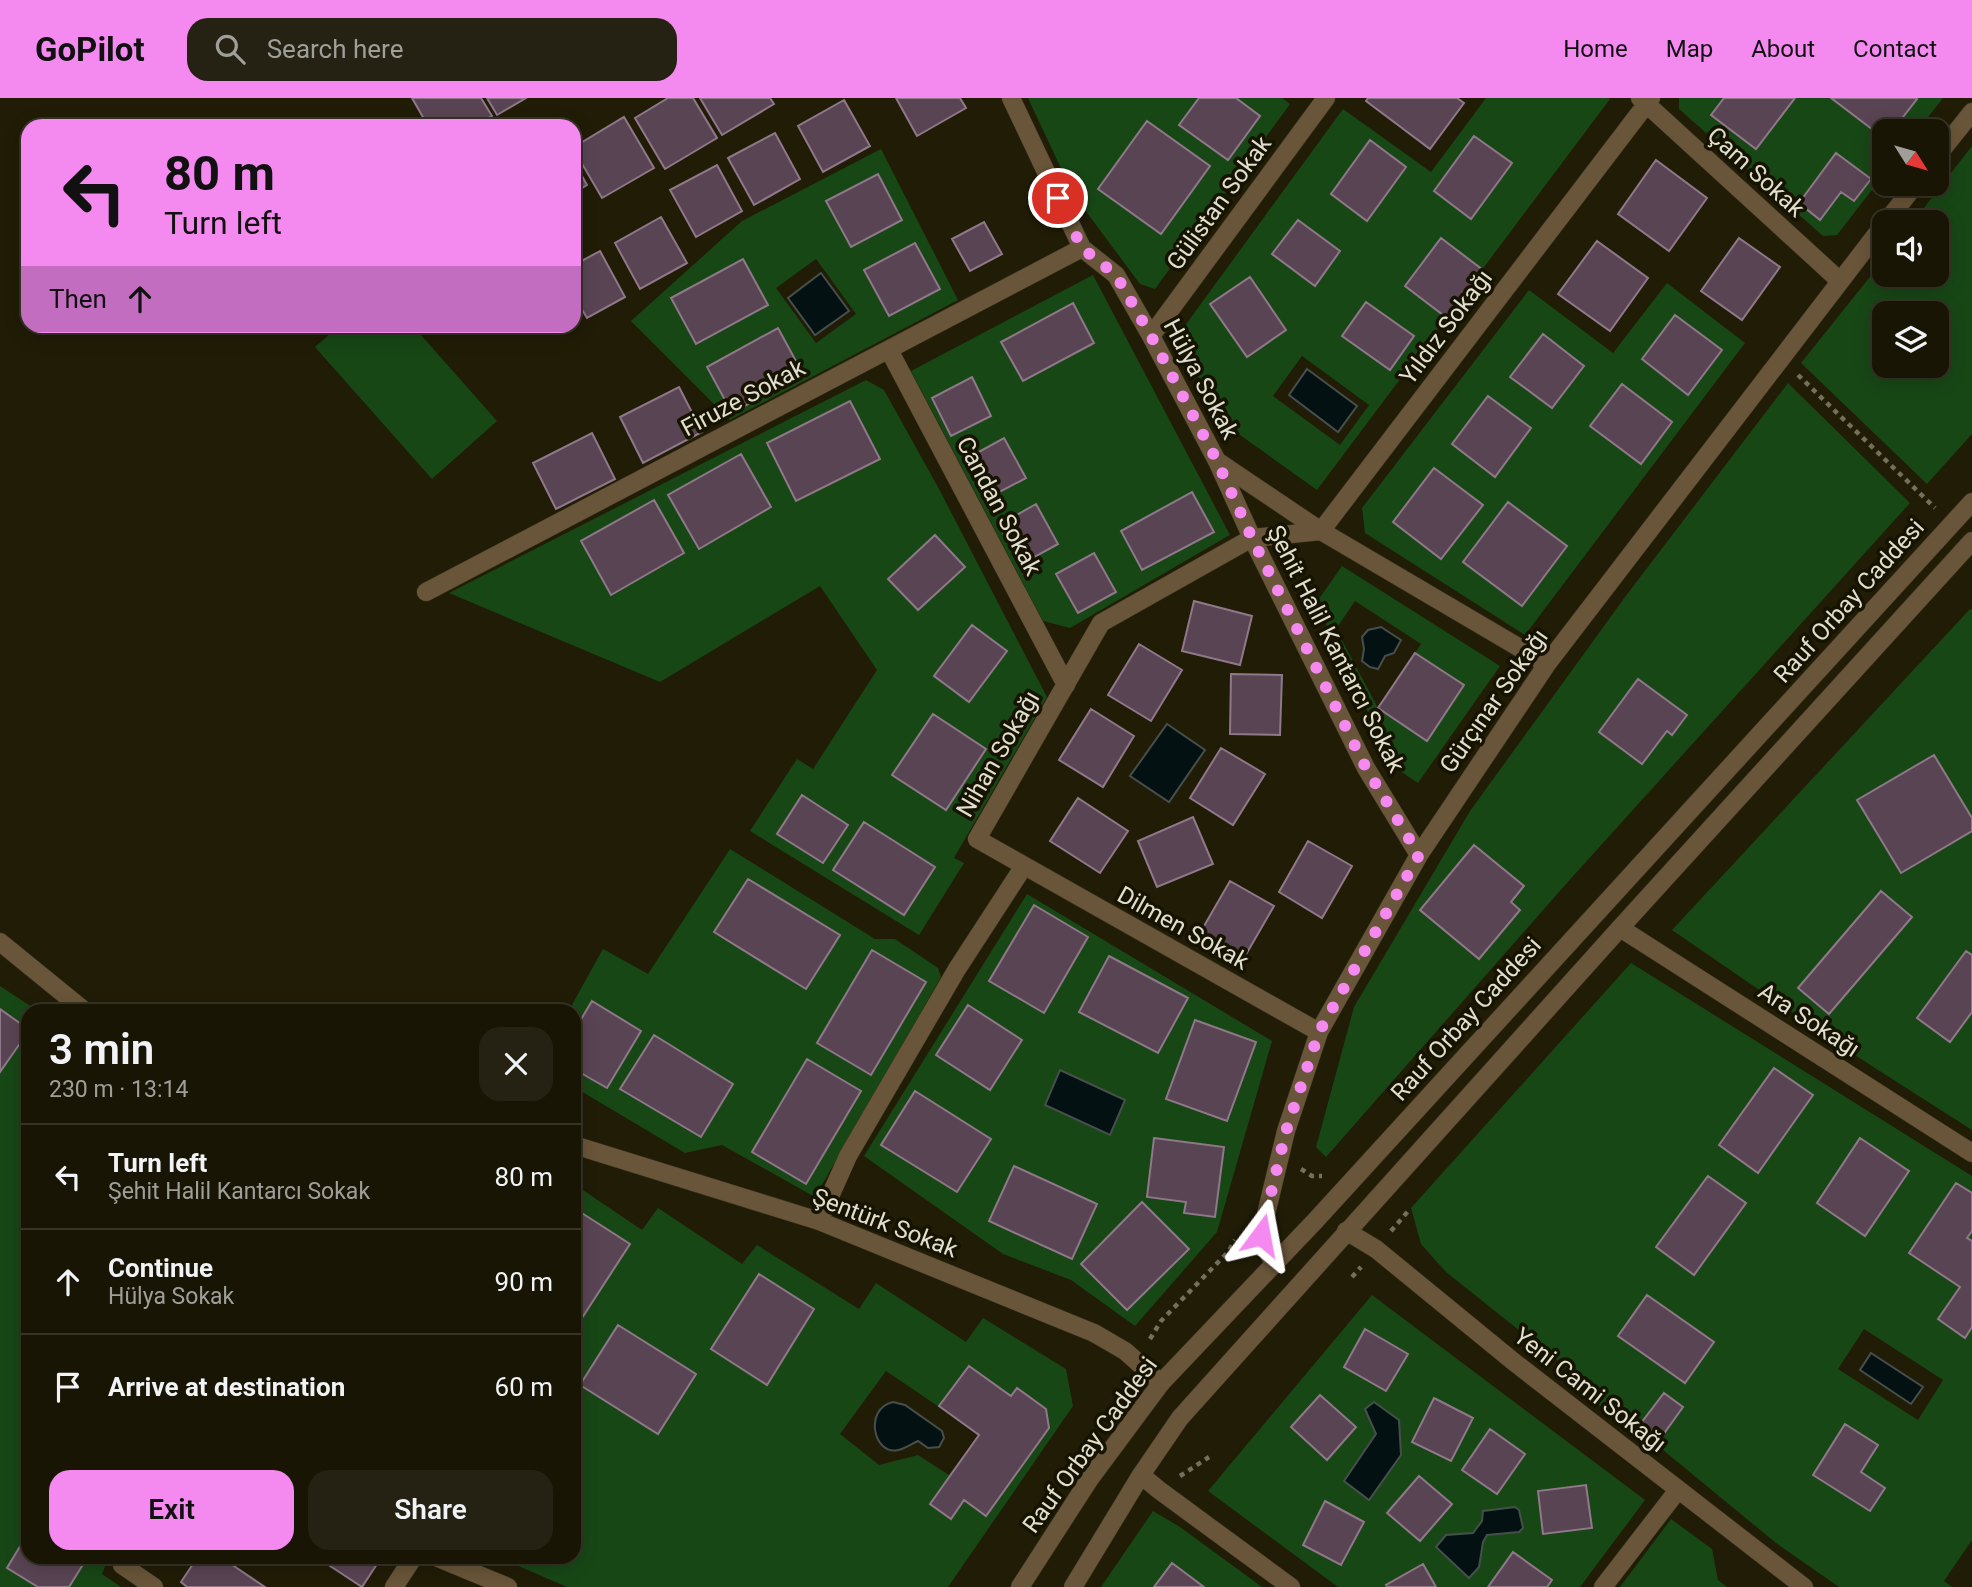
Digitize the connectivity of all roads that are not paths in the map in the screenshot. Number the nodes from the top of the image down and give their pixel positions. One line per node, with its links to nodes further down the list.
1 (1011, 98): 9 (street, Hülya Sokak)
2 (1326, 98): 11 (street, Gülistan Sokak)
3 (1646, 100): 10 (street, Çam Sokak); 15 (street, Yıldız Sokağı)
4 (1972, 112): 5 (street)
5 (1950, 140)
6 (1906, 196): 7 (street, Gürçınar Sokağı)
7 (1895, 210)
8 (1872, 240): 10 (street, Gürçınar Sokağı)
9 (1082, 248): 11 (street, Hülya Sokak); 12 (street, Firuze Sokak)
10 (1840, 281): 19 (street, Gürçınar Sokağı)
11 (1151, 336): 13 (street, Hülya Sokak)
12 (889, 350): 18 (street, Firuze Sokak); 20 (street, Candan Sokak)
13 (1217, 461): 15 (street, Hülya Sokak); 16 (street, Şehit Halil Kantarcı Sokak)
14 (1972, 502): 31 (street, Rauf Orbay Caddesi)
15 (1321, 531): 16 (street); 19 (street, Hülya Sokak)
16 (1252, 538): 20 (street, Nihan Sokağı); 21 (street, Şehit Halil Kantarcı Sokak)
17 (1972, 541): 23 (street, Rauf Orbay Caddesi)
18 (426, 592)
19 (1547, 664): 21 (street, Gürçınar Sokağı)
20 (1066, 685): 22 (street, Nihan Sokağı)
21 (1419, 855): 26 (street, Gürçınar Sokağı)
22 (1024, 866): 26 (street, Dilmen Sokak); 29 (street)
23 (1620, 928): 28 (street, Ara Sokağı); 30 (street, Rauf Orbay Caddesi)
24 (0, 942): 25 (street)
25 (76, 1004)
26 (1319, 1032): 31 (street, Gürçınar Sokağı)
27 (581, 1147): 29 (street, Şentürk Sokak)
28 (1972, 1153)
29 (819, 1221): 32 (street, Şentürk Sokak)
30 (1346, 1231): 33 (street, Rauf Orbay Caddesi); 34 (street, Yeni Cami Sokağı)
31 (1274, 1265): 32 (street, Rauf Orbay Caddesi)
32 (1161, 1383): 41 (street, Rauf Orbay Caddesi)
33 (1141, 1475): 42 (street, Rauf Orbay Caddesi); 43 (street)
34 (1678, 1490): 44 (street); 45 (street, Yeni Cami Sokağı)
35 (122, 1564): 38 (street)
36 (409, 1564): 39 (street)
37 (452, 1564): 40 (street)
38 (154, 1587)
39 (394, 1587)
40 (508, 1587)
41 (1020, 1587)
42 (1073, 1587)
43 (1291, 1587)
44 (1602, 1587)
45 (1804, 1587)

